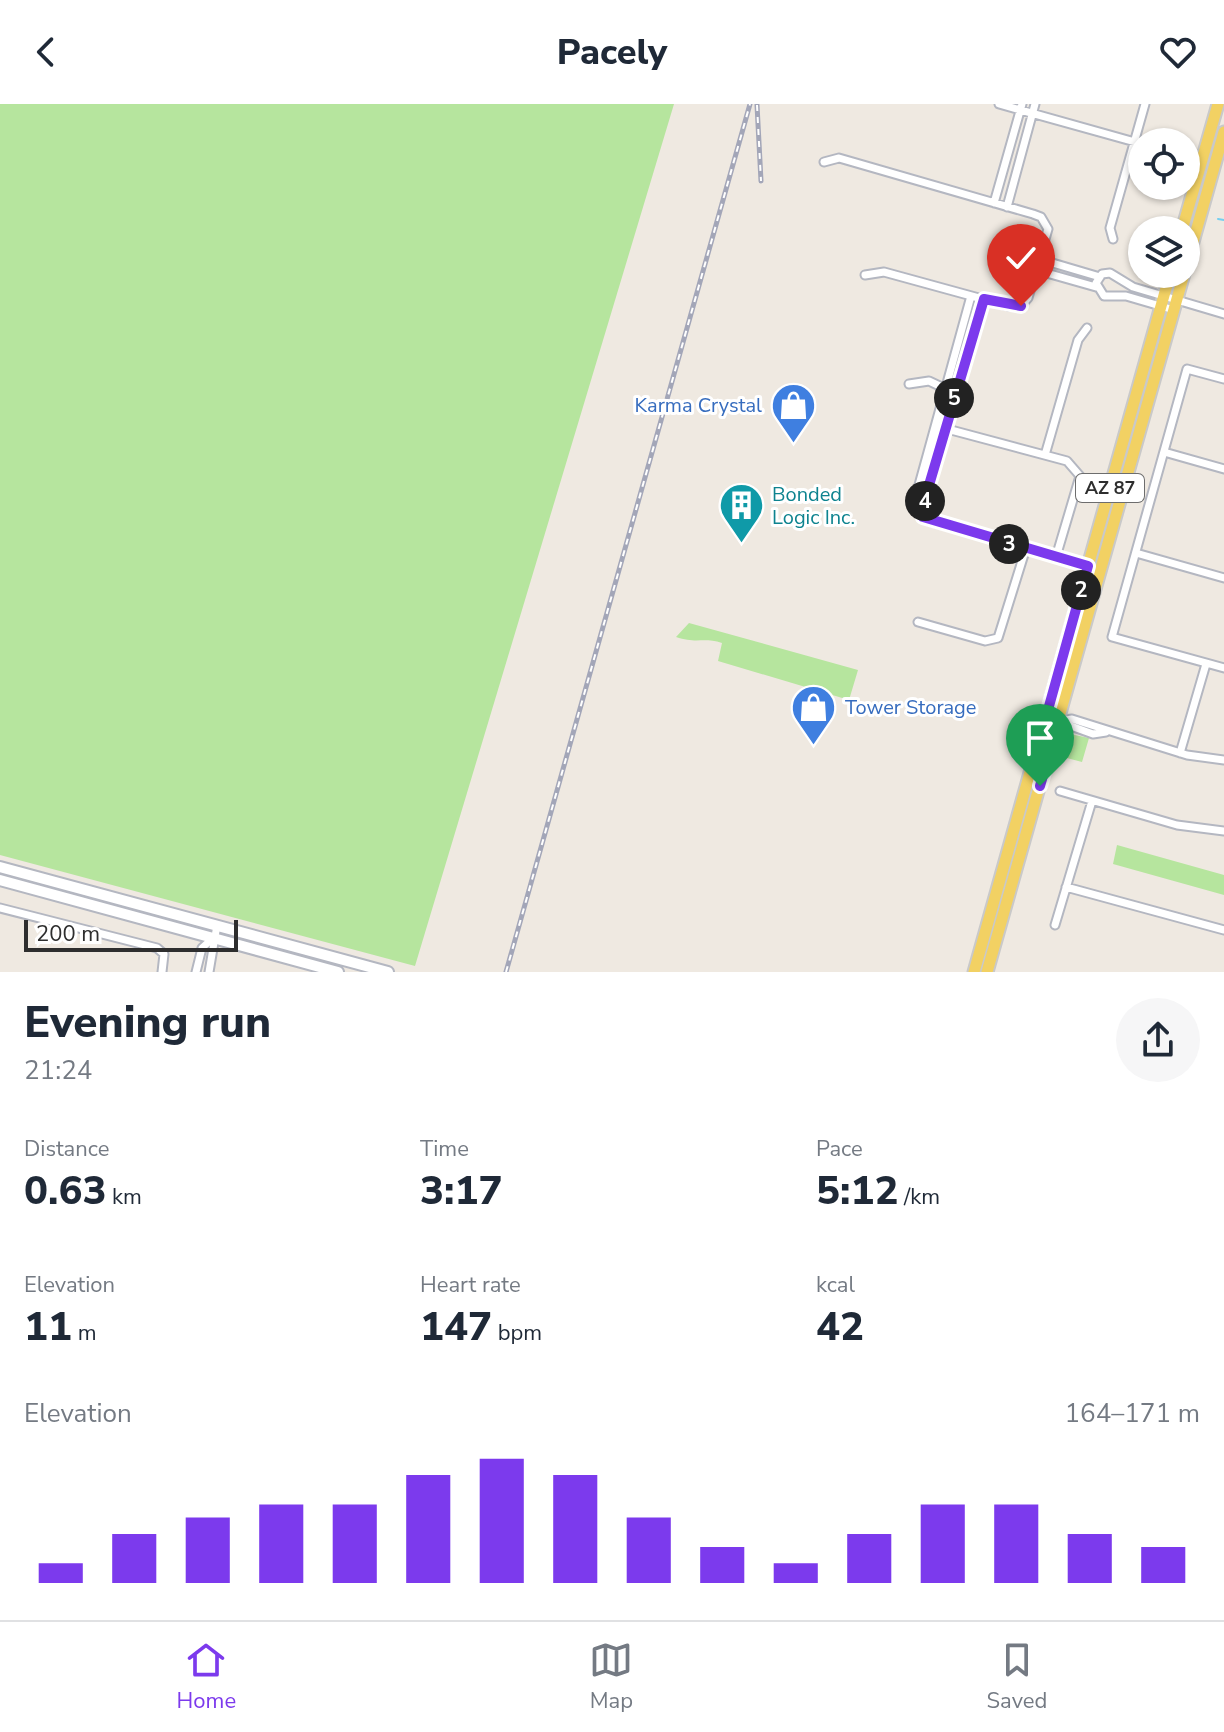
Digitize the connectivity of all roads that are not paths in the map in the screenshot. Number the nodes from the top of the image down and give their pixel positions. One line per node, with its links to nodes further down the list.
1 (999, 104): 5 (street)
2 (1035, 104): 6 (street)
3 (1145, 104): 7 (street)
4 (1218, 104): 14 (main road)
5 (1021, 107): 6 (street); 12 (street)
6 (1033, 113): 9 (street); 13 (street)
7 (1139, 128)
8 (1224, 132): 15 (main road)
9 (1128, 140)
10 (824, 162): 12 (street)
11 (1128, 166): 16 (street)
12 (994, 203): 13 (street)
13 (1007, 207): 17 (street)
14 (1186, 216)
15 (1200, 217)
16 (1113, 239)
17 (1039, 259): 18 (street); 20 (street)
18 (1036, 270): 21 (street); 25 (street)
19 (865, 275): 24 (street)
20 (1100, 277): 21 (street); 26 (street)
21 (1096, 287): 26 (street)
22 (1166, 288): 26 (main road, AZ 87)
23 (1180, 288): 27 (main road, AZ 87)
24 (971, 296): 25 (street); 32 (street)
25 (984, 299): 33 (street)
26 (1162, 302): 27 (street); 41 (main road, AZ 87)
27 (1175, 306): 28 (street); 47 (main road, AZ 87)
28 (1224, 314)
29 (1087, 328): 36 (street)
30 (1224, 379): 35 (street)
31 (909, 384): 32 (street)
32 (945, 388): 33 (street); 34 (street)
33 (957, 390): 34 (street)
34 (941, 427): 36 (street); 38 (street)
35 (1164, 452): 37 (street); 39 (street)
36 (1045, 455): 40 (street)
37 (1224, 469)
38 (1026, 548): 40 (street); 43 (street)
39 (1136, 553): 42 (street); 44 (street)
40 (1056, 557): 41 (street)
41 (1088, 566): 46 (main road, AZ 87)
42 (1224, 578)
43 (918, 622)
44 (1206, 664): 45 (street); 48 (street)
45 (1224, 668)
46 (1046, 717): 47 (street); 59 (main road, AZ 87)
47 (1059, 721): 48 (street); 61 (main road, AZ 87)
48 (1180, 753): 49 (street)
49 (1224, 760)
50 (1060, 791): 51 (street)
51 (1092, 801): 52 (street); 55 (street)
52 (1224, 831)
53 (0, 867): 57 (main road)
54 (0, 880): 62 (main road)
55 (1066, 887): 58 (street); 60 (street)
56 (0, 908): 63 (street)
57 (217, 925): 62 (street); 67 (main road)
58 (1055, 925)
59 (986, 929): 61 (main road); 68 (main road, AZ 87)
60 (1224, 930)
61 (999, 933): 69 (main road, AZ 87)
62 (213, 938): 64 (street); 65 (street); 66 (main road)
63 (162, 972)
64 (196, 972)
65 (209, 972)
66 (338, 972)
67 (388, 972)
68 (974, 972)
69 (987, 972)

